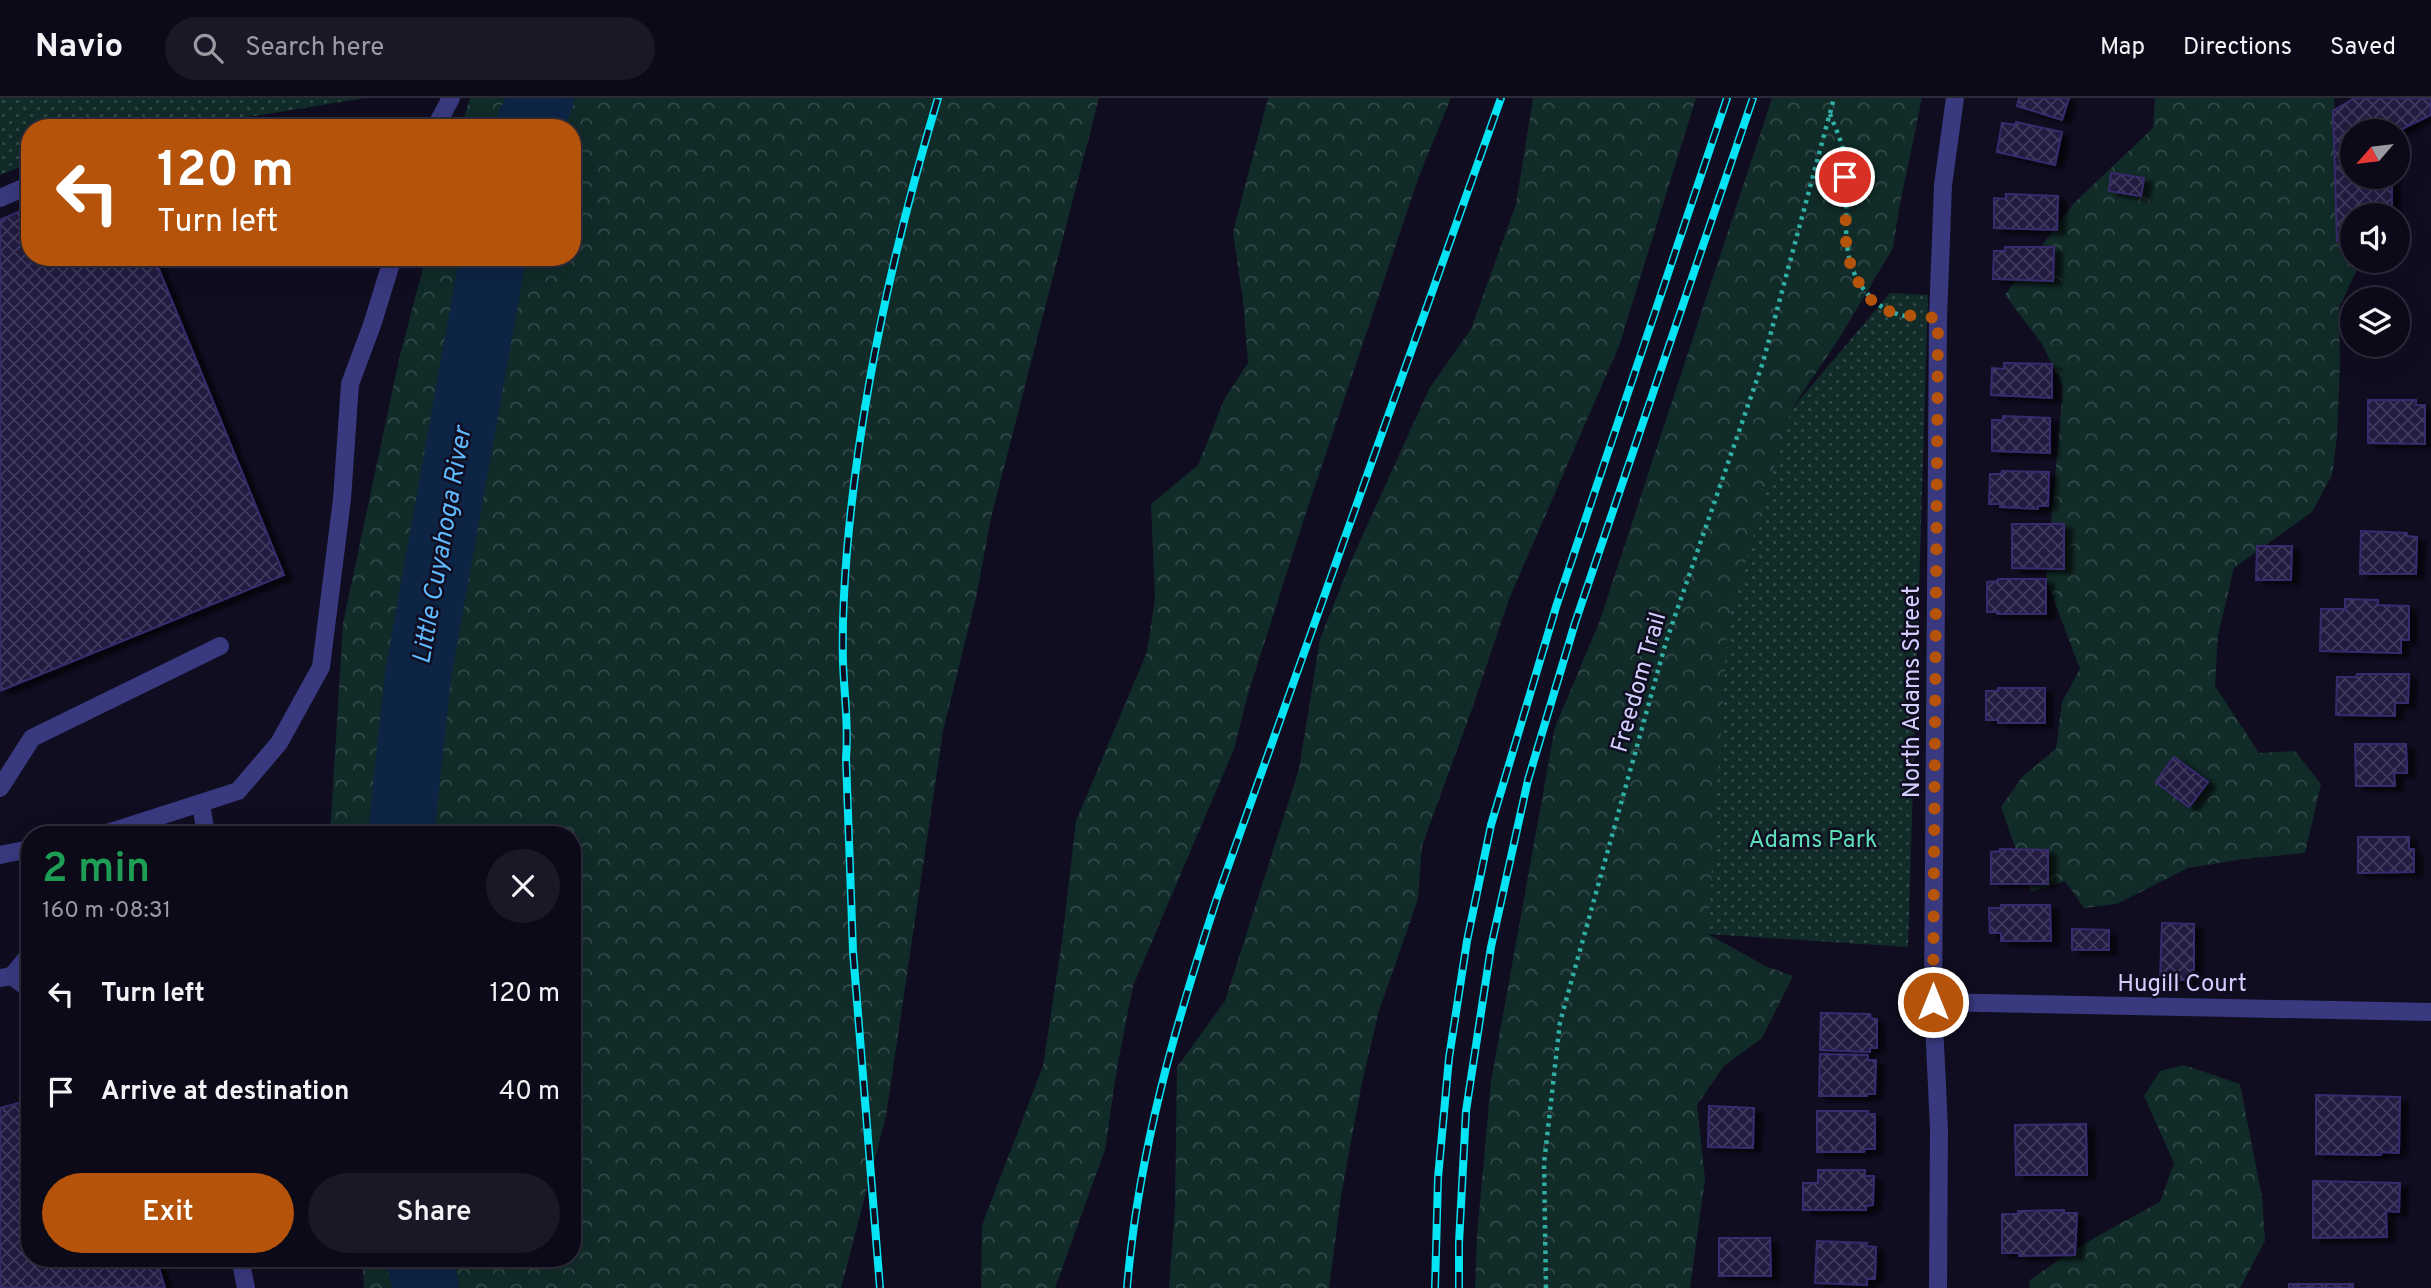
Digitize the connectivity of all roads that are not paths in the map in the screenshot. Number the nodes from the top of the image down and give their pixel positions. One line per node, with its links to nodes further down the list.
1 (451, 98): 3 (street)
2 (1955, 98): 16 (street, North Adams Street)
3 (440, 119)
4 (21, 189): 5 (street)
5 (0, 198)
6 (390, 266): 9 (street)
7 (220, 646): 8 (street)
8 (0, 788)
9 (201, 803): 10 (street); 11 (street)
10 (128, 826)
11 (205, 826)
12 (21, 851): 13 (street)
13 (0, 855)
14 (21, 963): 15 (street)
15 (6, 977)
16 (1933, 1002): 17 (street, Hugill Court); 20 (street, North Adams Street)
17 (2431, 1012)
18 (242, 1267): 19 (street)
19 (246, 1288)
20 (1938, 1288)

